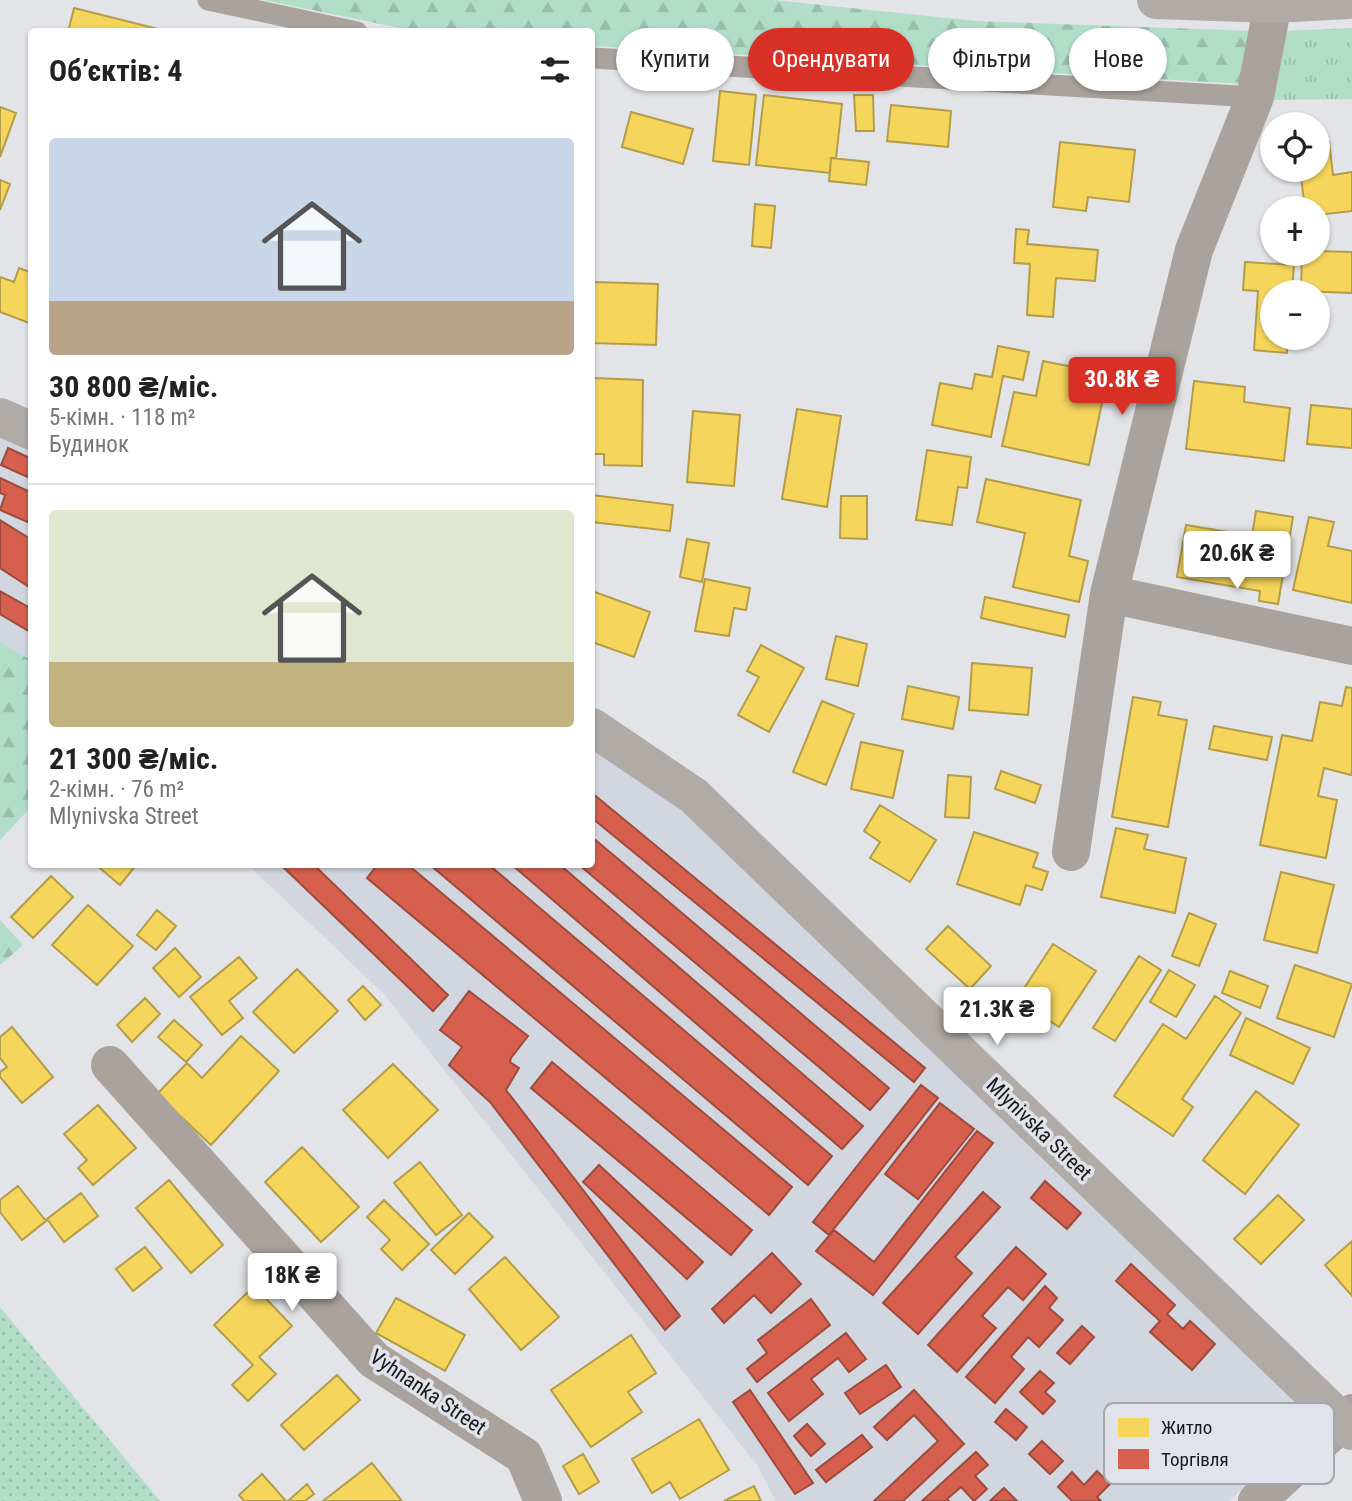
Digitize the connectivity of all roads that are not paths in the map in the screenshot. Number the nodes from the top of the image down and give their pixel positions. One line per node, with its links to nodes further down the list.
1 (208, 0): 5 (lane)
2 (1156, 0): 4 (main road)
3 (1348, 0): 4 (main road)
4 (1273, 4): 7 (street)
5 (338, 28)
6 (595, 58): 7 (lane)
7 (1255, 97): 10 (street)
8 (0, 417): 9 (main road)
9 (28, 429)
10 (1109, 594): 11 (street); 13 (street)
11 (1352, 646)
12 (595, 729): 15 (main road, Mlynivska Street)
13 (1070, 852)
14 (110, 1066): 20 (street, Vyhnanka Street)
15 (1329, 1403)
16 (1334, 1408): 17 (main road, Mlynivska Street)
17 (1349, 1422): 18 (street)
18 (1334, 1435)
19 (1277, 1484): 21 (street)
20 (543, 1501)
21 (1257, 1501)

